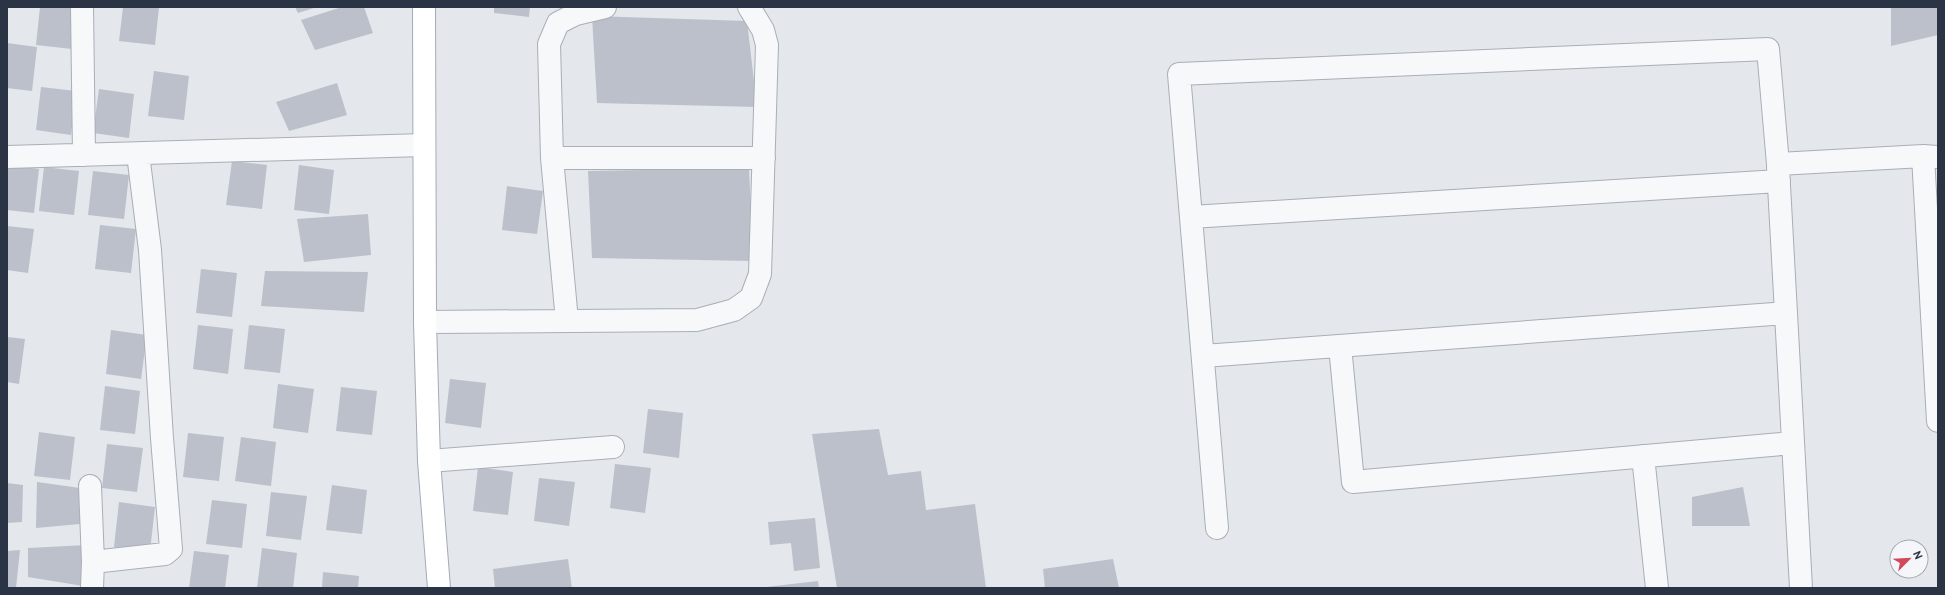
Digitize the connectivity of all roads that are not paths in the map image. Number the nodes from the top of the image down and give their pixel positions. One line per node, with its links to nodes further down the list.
1 (82, 7): 7 (street)
2 (424, 7): 5 (main road)
3 (605, 7): 10 (street)
4 (749, 7): 11 (street)
5 (424, 145): 6 (street); 17 (main road)
6 (138, 154): 7 (street); 27 (street)
7 (84, 155): 8 (street)
8 (7, 157)
9 (1931, 157): 12 (street); 14 (street)
10 (552, 158): 11 (street); 16 (street)
11 (764, 158): 16 (street)
12 (1779, 172): 13 (street); 13 (street); 15 (street)
13 (1191, 217): 19 (street)
14 (1935, 301): 20 (street)
15 (1786, 313): 18 (street); 21 (street)
16 (567, 321): 17 (street)
17 (425, 322): 24 (main road)
18 (1340, 346): 19 (street); 23 (street)
19 (1203, 356): 26 (street)
20 (1938, 421)
21 (1793, 443): 23 (street); 31 (street)
22 (613, 448): 24 (street)
23 (1643, 456): 30 (street)
24 (429, 461): 29 (main road)
25 (90, 486): 27 (street)
26 (1218, 528)
27 (93, 562): 28 (street)
28 (92, 588)
29 (439, 588)
30 (1657, 588)
31 (1801, 588)

